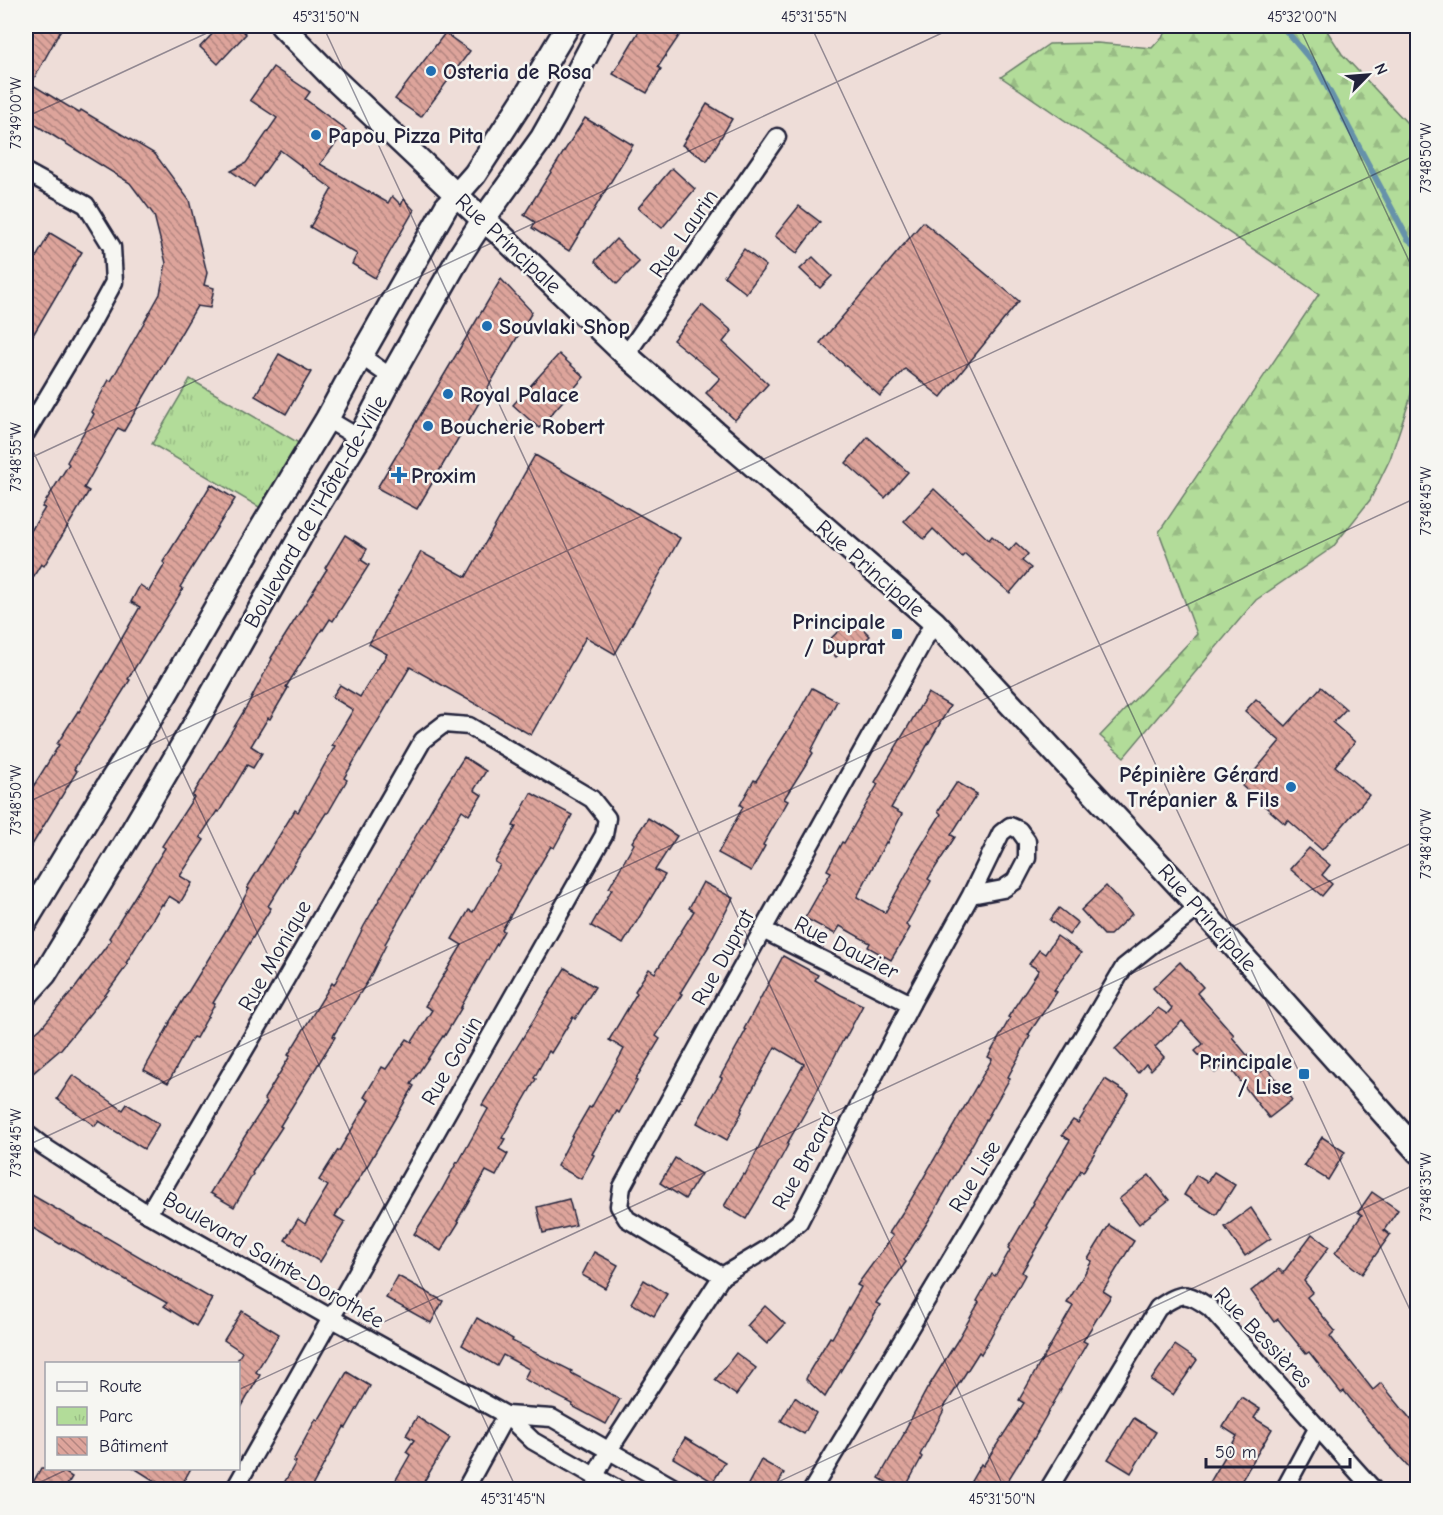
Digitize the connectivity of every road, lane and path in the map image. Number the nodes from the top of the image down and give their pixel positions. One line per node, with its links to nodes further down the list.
1 (282, 26): 6 (street, Rue Principale)
2 (568, 26): 6 (street, Boulevard de l'Hôtel-de-Ville)
3 (602, 26): 7 (street, Boulevard de l'Hôtel-de-Ville)
4 (777, 137): 8 (street, Rue Laurin)
5 (26, 172): 12 (street)
6 (457, 195): 7 (street, Rue Principale); 9 (street, Boulevard de l'Hôtel-de-Ville)
7 (483, 220): 8 (street, Rue Principale); 10 (street, Boulevard de l'Hôtel-de-Ville)
8 (626, 355): 14 (street, Rue Principale)
9 (361, 356): 10 (street); 11 (street, Boulevard de l'Hôtel-de-Ville)
10 (392, 376): 13 (street, Boulevard de l'Hôtel-de-Ville)
11 (327, 419): 13 (street); 18 (street, Boulevard de l'Hôtel-de-Ville)
12 (26, 433)
13 (359, 438): 20 (street, Boulevard de l'Hôtel-de-Ville)
14 (934, 622): 17 (street, Rue Principale); 19 (street, Rue Duprat)
15 (444, 724): 24 (street, Rue Monique); 26 (street, Rue Gouin)
16 (971, 895): 21 (street, Rue Breard)
17 (1199, 907): 23 (street, Rue Principale); 35 (street, Rue Lise)
18 (26, 921)
19 (763, 930): 21 (street, Rue Dauzier); 25 (street, Rue Duprat)
20 (26, 995)
21 (911, 1004): 25 (street, Rue Breard)
22 (26, 1133): 24 (street, Boulevard Sainte-Dorothée)
23 (1418, 1152)
24 (148, 1214): 26 (street, Boulevard Sainte-Dorothée)
25 (722, 1276): 29 (street, Rue Breard)
26 (331, 1318): 27 (street, Boulevard Sainte-Dorothée); 31 (street, Rue Gouin)
27 (506, 1415): 29 (street, Boulevard Sainte-Dorothée); 30 (street, Boulevard Sainte-Dorothée); 32 (street)
28 (1318, 1427): 36 (street, Rue Bessières); 37 (street); 38 (street, Rue Bessières)
29 (609, 1450): 30 (street, Rue Breard); 34 (street, Boulevard Sainte-Dorothée)
30 (595, 1476): 33 (street, Boulevard Sainte-Dorothée)
31 (234, 1490)
32 (465, 1490)
33 (619, 1490)
34 (678, 1490)
35 (812, 1490)
36 (1048, 1490)
37 (1284, 1490)
38 (1374, 1490)

